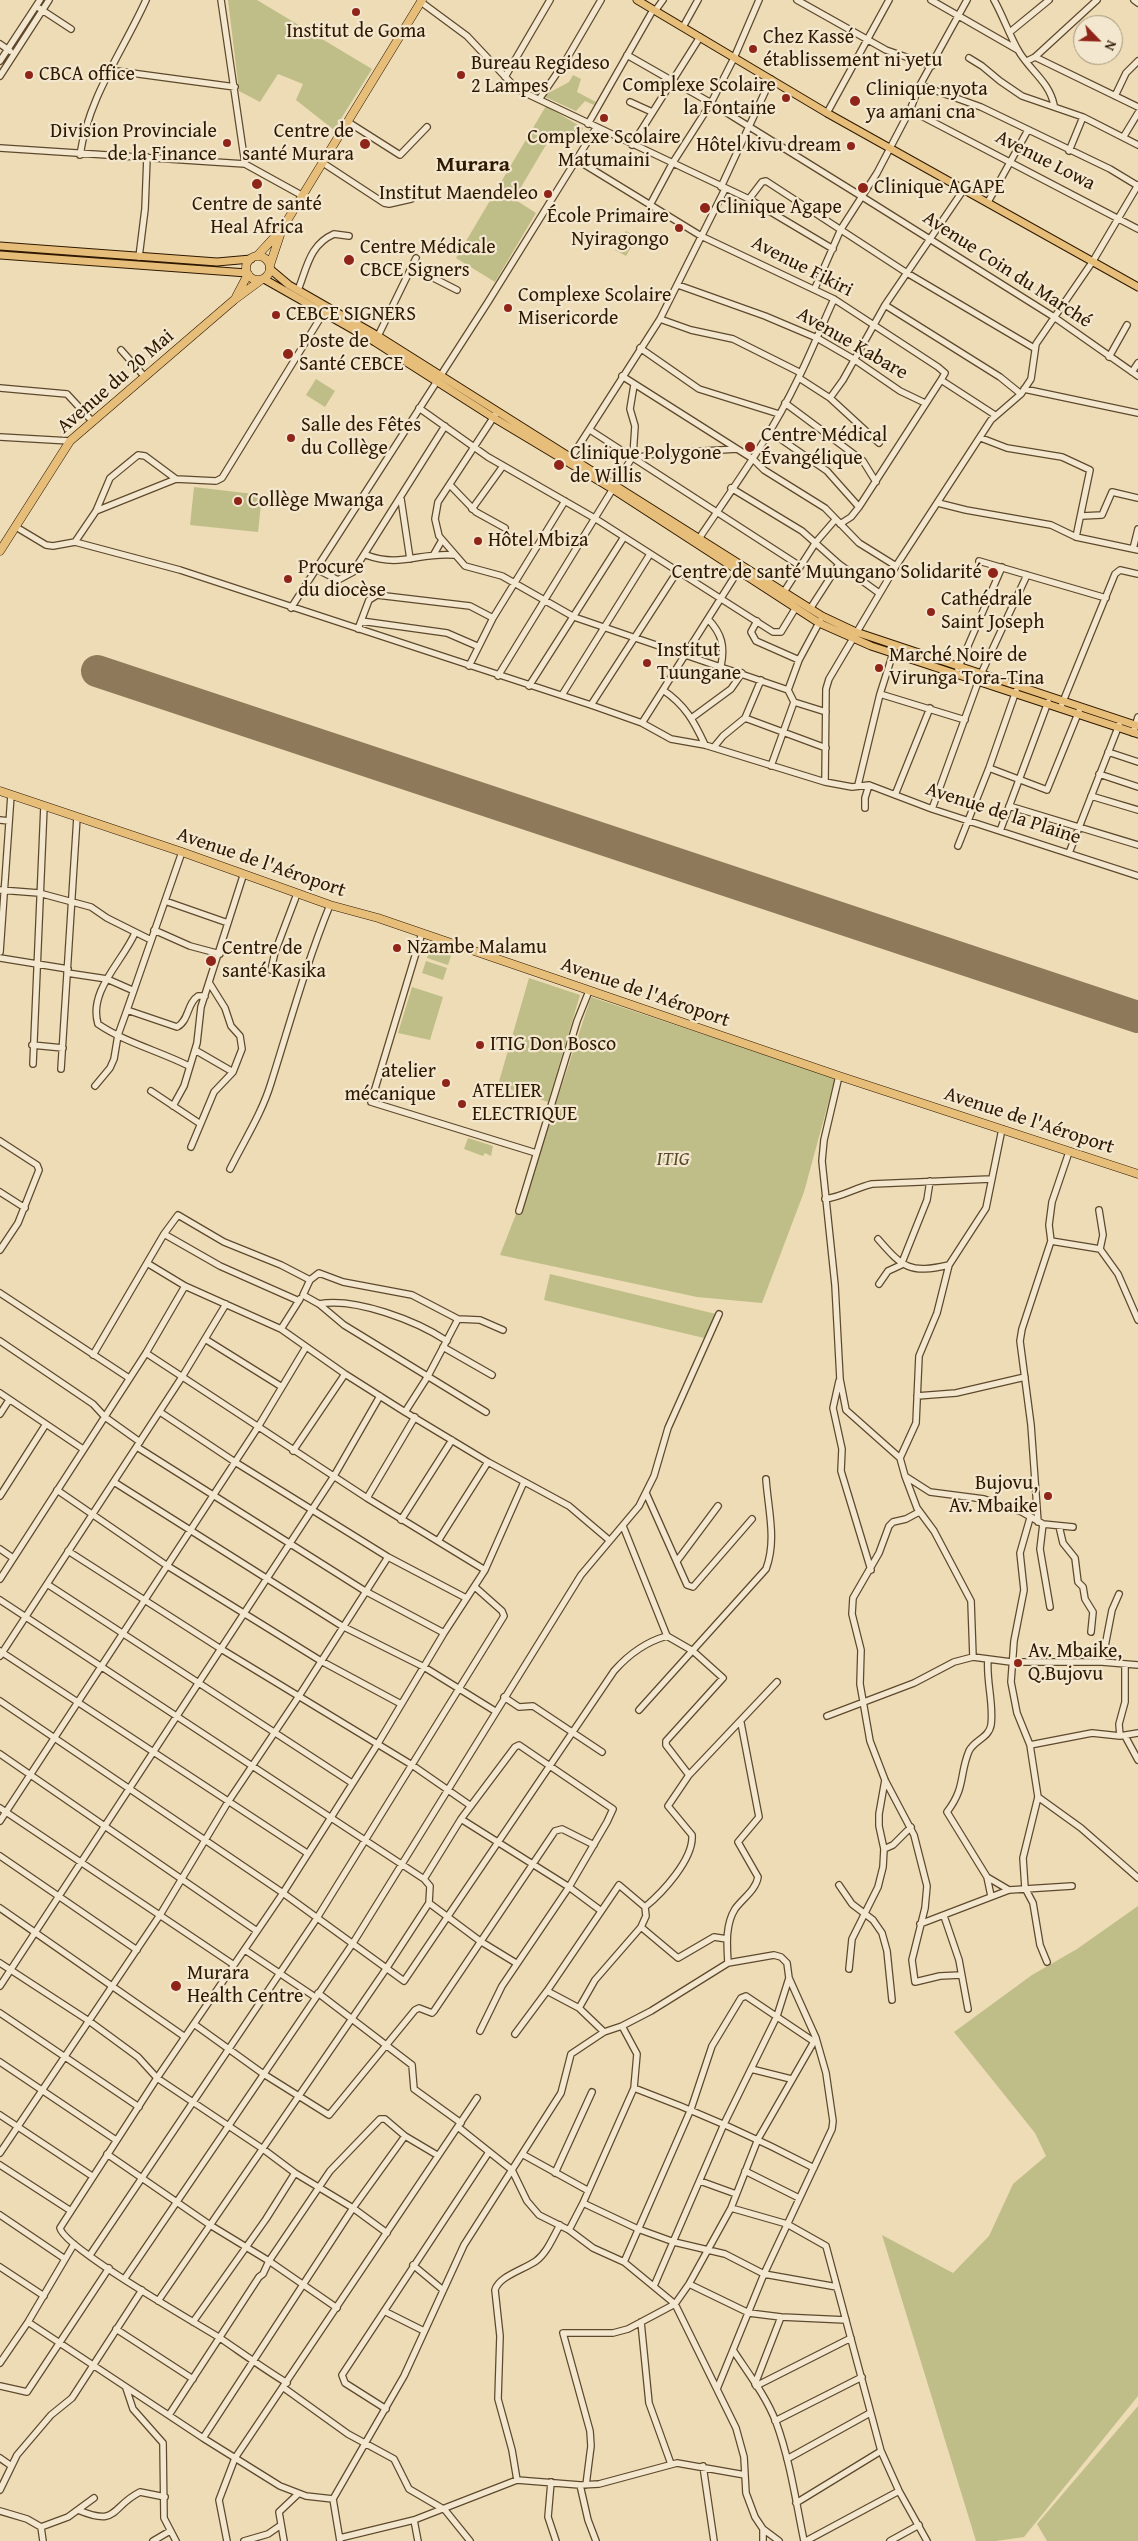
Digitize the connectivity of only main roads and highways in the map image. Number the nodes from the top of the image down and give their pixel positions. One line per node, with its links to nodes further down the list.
1 (637, 0): 10 (main road)
2 (422, 1): 3 (highway)
3 (282, 229): 6 (highway); 7 (highway)
4 (0, 246): 6 (main road)
5 (0, 255): 8 (main road)
6 (254, 258): 7 (highway); 8 (highway)
7 (270, 267): 9 (highway); 12 (main road)
8 (248, 274): 9 (highway); 11 (highway)
9 (262, 279): 11 (highway, Avenue du 20 Mai); 12 (main road)
10 (1138, 287)
11 (234, 300): 14 (highway, Avenue du 20 Mai)
12 (377, 339): 13 (main road)
13 (697, 541): 15 (main road); 15 (main road)
14 (0, 551)
15 (782, 596): 16 (main road); 16 (main road)
16 (820, 620): 17 (main road)
17 (1136, 730)
18 (0, 792): 19 (highway, Avenue de l'Aéroport)
19 (1138, 1174)

